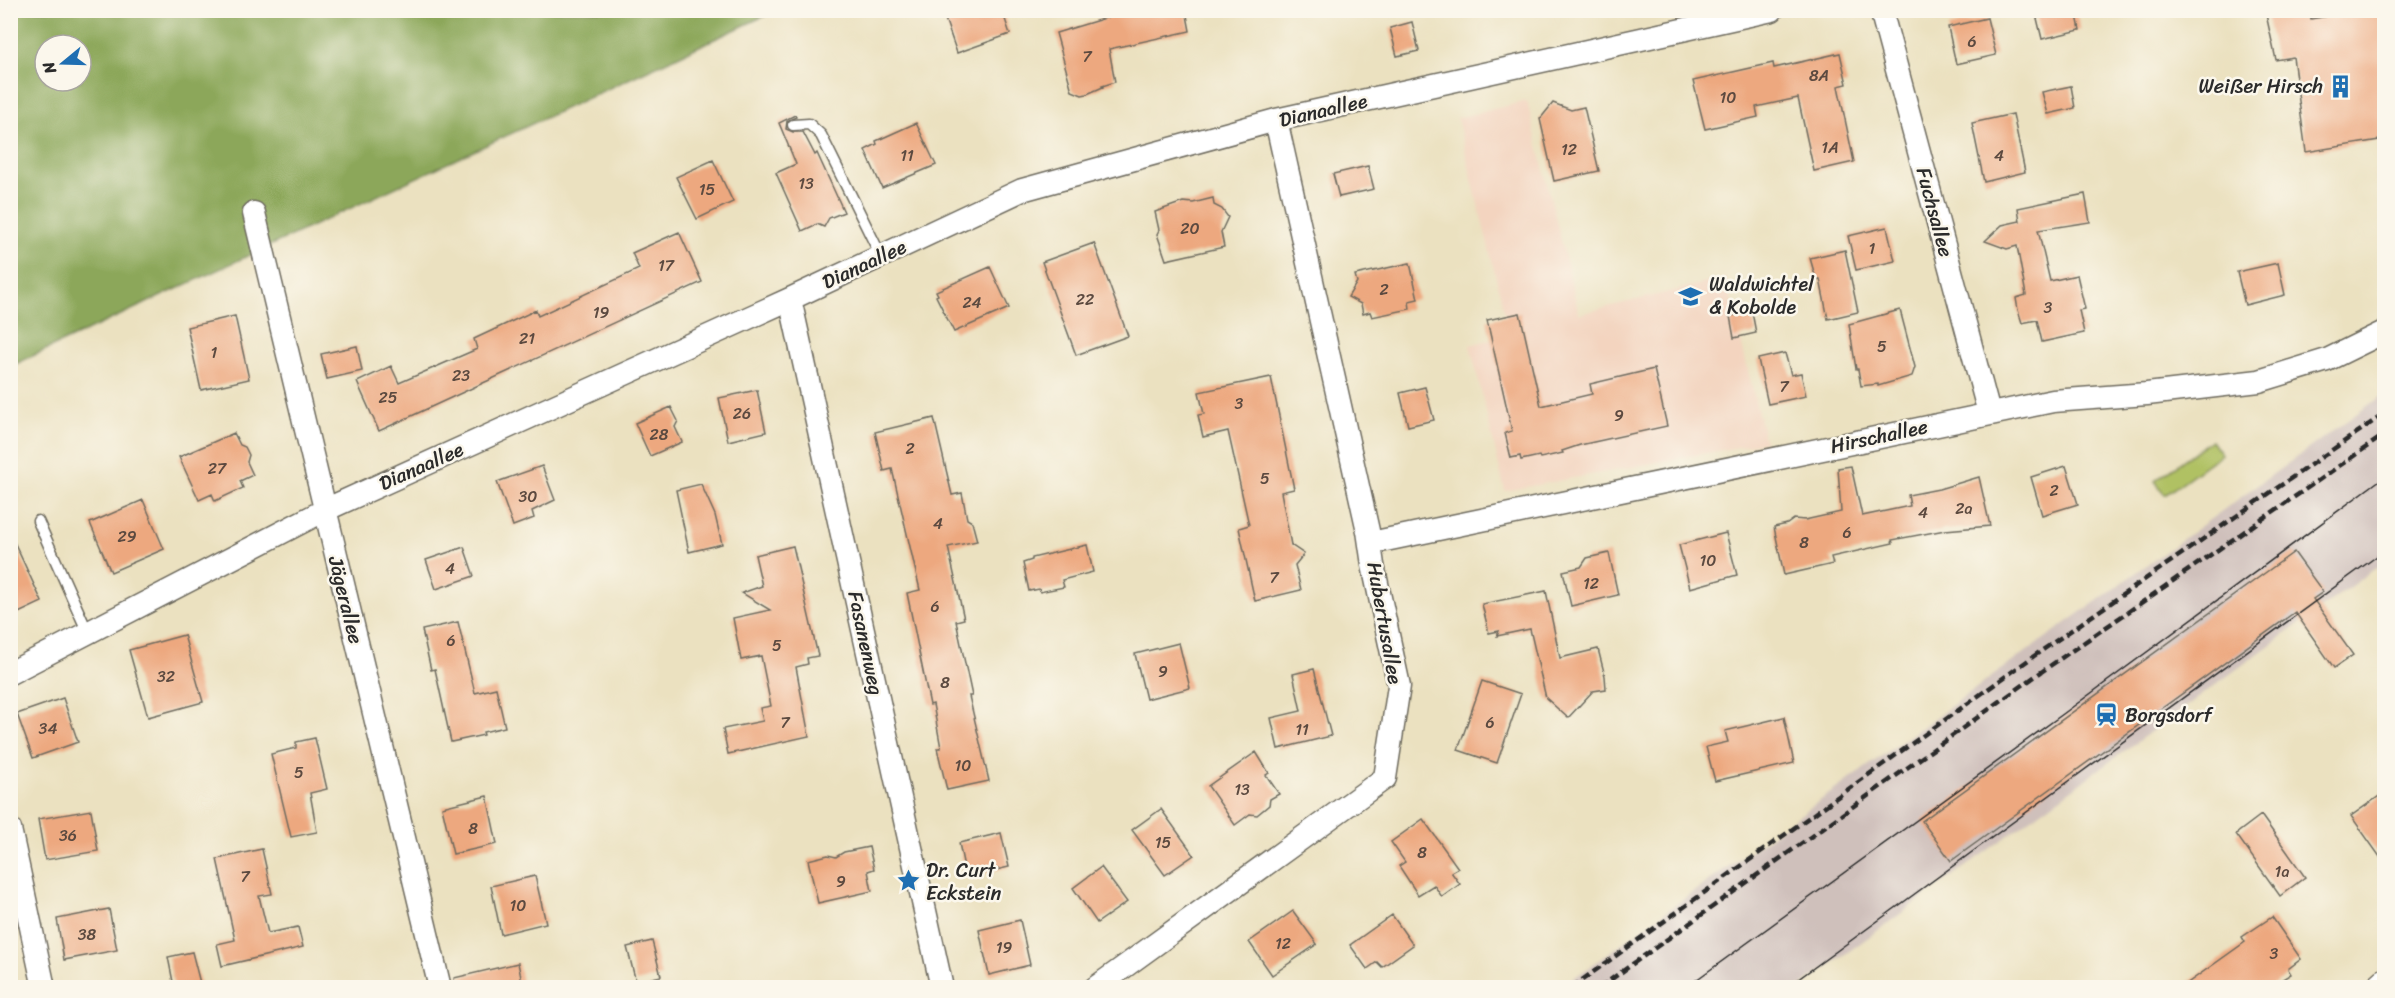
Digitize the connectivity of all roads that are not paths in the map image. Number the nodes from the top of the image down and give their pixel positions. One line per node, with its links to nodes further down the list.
1 (1772, 10): 3 (street, Dianaallee)
2 (1881, 10): 9 (street, Fuchsallee)
3 (1276, 120): 6 (street, Dianaallee); 12 (street, Hubertusallee)
4 (793, 125): 6 (lane)
5 (254, 213): 10 (street, Jägerallee)
6 (882, 256): 7 (street, Dianaallee)
7 (790, 299): 10 (street, Dianaallee); 19 (street, Fasanenweg)
8 (2385, 332): 9 (street, Hirschallee)
9 (1989, 413): 12 (street, Hirschallee)
10 (325, 510): 13 (street, Dianaallee); 18 (street, Jägerallee)
11 (39, 521): 13 (lane)
12 (1371, 543): 20 (street, Hubertusallee)
13 (88, 633): 14 (street, Dianaallee)
14 (10, 673)
15 (10, 829): 17 (street)
16 (2385, 980): 21 (street)
17 (44, 987)
18 (440, 987)
19 (942, 987)
20 (1095, 987)
21 (2374, 987)

